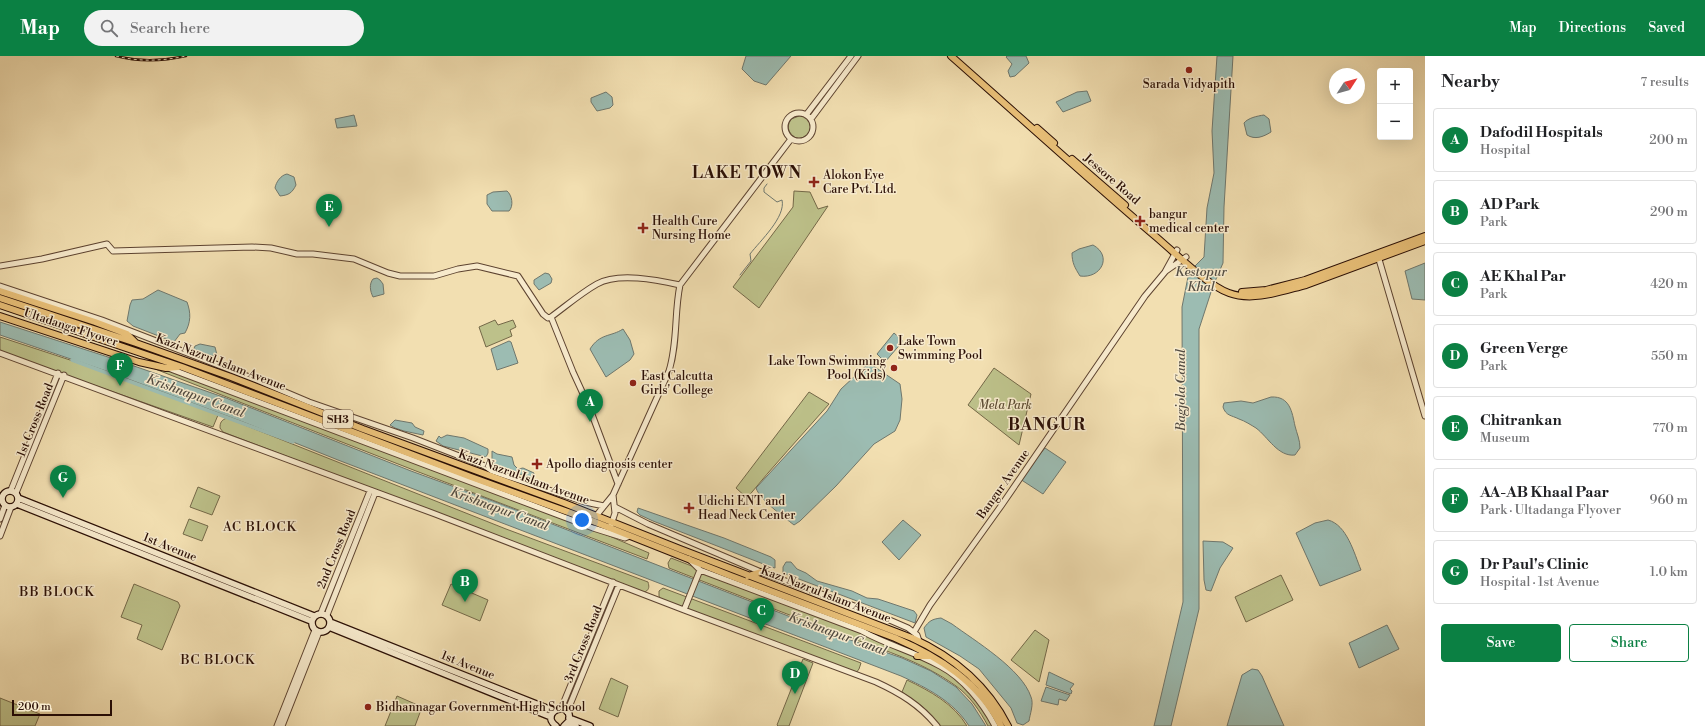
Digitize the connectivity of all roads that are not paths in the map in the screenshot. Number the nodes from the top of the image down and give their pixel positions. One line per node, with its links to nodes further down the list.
1 (850, 56): 5 (street)
2 (858, 56): 6 (street)
3 (951, 56): 10 (main road)
4 (957, 56): 10 (main road, Jessore Road)
5 (806, 115): 6 (street); 7 (street)
6 (811, 119): 7 (street)
7 (791, 139): 15 (street)
8 (1425, 236): 11 (main road)
9 (1425, 241): 11 (main road)
10 (1176, 252): 12 (main road); 14 (street, Bangur Avenue)
11 (1378, 255): 12 (main road); 29 (street)
12 (1185, 259): 14 (street)
13 (0, 266): 21 (street)
14 (1165, 272): 62 (street, Bangur Avenue)
15 (680, 285): 21 (street); 31 (street)
16 (0, 286): 24 (street, Kazi Nazrul Islam Avenue)
17 (0, 291): 22 (main road, Ultadanga Flyover / SH3)
18 (0, 298): 22 (main road, Kazi Nazrul Islam Avenue)
19 (0, 305): 25 (main road, Kazi Nazrul Islam Avenue)
20 (0, 316): 26 (main road, Ultadanga Flyover / SH3)
21 (551, 317): 31 (street)
22 (136, 343): 24 (main road, Kazi Nazrul Islam Avenue / SH3)
23 (0, 353): 27 (street)
24 (204, 363): 36 (main road, Kazi Nazrul Islam Avenue / SH3); 38 (street, Kazi Nazrul Islam Avenue)
25 (182, 367): 26 (main road, Ultadanga Flyover / SH3); 36 (main road, Kazi Nazrul Islam Avenue / SH3)
26 (166, 368): 45 (street, Kazi Nazrul Islam Avenue)
27 (58, 373): 28 (street); 30 (street)
28 (64, 375): 30 (street, 1st Cross Road); 32 (street)
29 (1425, 416)
30 (43, 421): 35 (street)
31 (618, 484): 33 (street)
32 (373, 492): 44 (street, 2nd Cross Road); 46 (street); 53 (street)
33 (613, 495): 38 (street); 39 (street)
34 (1, 496): 35 (main road); 37 (main road)
35 (16, 496): 37 (main road); 58 (main road, 1st Avenue)
36 (540, 498): 40 (main road, Kazi Nazrul Islam Avenue / SH3); 42 (main road, Kazi Nazrul Islam Avenue / SH3)
37 (8, 506): 41 (street); 43 (street)
38 (604, 506): 40 (street)
39 (615, 507): 42 (street); 51 (street)
40 (596, 516): 42 (main road, Kazi Nazrul Islam Avenue / SH3)
41 (0, 519)
42 (612, 525): 45 (main road, Kazi Nazrul Islam Avenue / SH3); 52 (main road, Kazi Nazrul Islam Avenue / SH3)
43 (0, 536)
44 (352, 536): 46 (street); 48 (street, 2nd Cross Road)
45 (630, 536): 47 (main road, Kazi Nazrul Islam Avenue / SH3)
46 (358, 538): 49 (street)
47 (689, 559): 50 (street); 57 (main road, Kazi Nazrul Islam Avenue / SH3)
48 (338, 569): 49 (street); 56 (street, 2nd Cross Road)
49 (344, 572): 56 (street)
50 (699, 572): 55 (street); 57 (street)
51 (761, 572): 52 (main road); 62 (street)
52 (748, 576): 57 (main road, Kazi Nazrul Islam Avenue / SH3)
53 (613, 582): 54 (street); 61 (street, 3rd Cross Road)
54 (618, 585): 55 (street); 63 (street, 3rd Cross Road)
55 (685, 608): 77 (street)
56 (324, 614): 58 (main road); 59 (main road)
57 (840, 617): 64 (main road, Kazi Nazrul Islam Avenue / SH3); 65 (street); 66 (main road, Kazi Nazrul Islam Avenue / SH3)
58 (313, 619): 60 (main road)
59 (329, 625): 60 (main road); 70 (main road, 1st Avenue)
60 (317, 631): 67 (street)
61 (593, 631): 63 (street); 68 (street, 3rd Cross Road)
62 (914, 632): 64 (street)
63 (599, 633): 69 (street, 3rd Cross Road)
64 (919, 641): 80 (main road, Kazi Nazrul Islam Avenue / SH3)
65 (917, 656): 66 (main road); 78 (street)
66 (931, 656): 79 (main road, Kazi Nazrul Islam Avenue / SH3)
67 (306, 660): 72 (street); 73 (street)
68 (579, 666): 69 (street); 71 (street, 3rd Cross Road)
69 (585, 668): 71 (street, 3rd Cross Road)
70 (552, 714): 71 (main road); 74 (main road)
71 (566, 717): 75 (main road); 76 (main road)
72 (277, 726)
73 (282, 726)
74 (555, 726)
75 (576, 726)
76 (590, 726)
77 (937, 726)
78 (995, 726)
79 (1001, 726)
80 (1008, 726)

